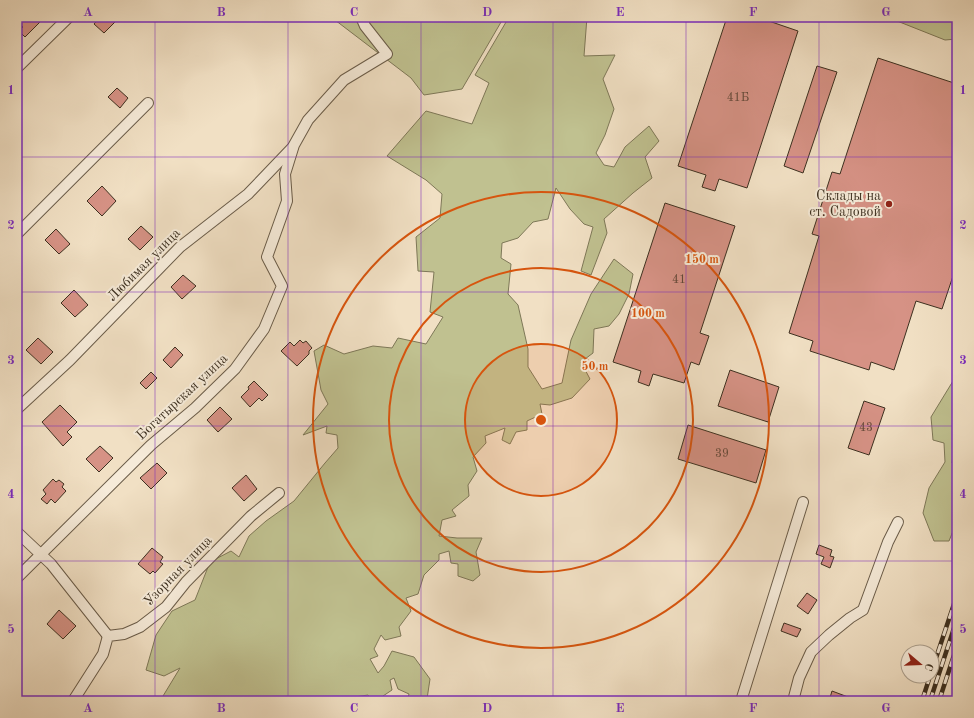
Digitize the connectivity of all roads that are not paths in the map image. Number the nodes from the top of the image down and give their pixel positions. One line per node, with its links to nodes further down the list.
1 (69, 17): 3 (street)
2 (361, 17): 5 (street, Богатырская улица)
3 (17, 68)
4 (148, 103): 6 (street)
5 (294, 145): 7 (street, Любимая улица); 12 (street, Богатырская улица)
6 (17, 234)
7 (17, 409)
8 (279, 493): 14 (street, Узорная улица)
9 (803, 502): 16 (street)
10 (898, 522): 17 (street)
11 (17, 532): 12 (street)
12 (40, 554): 13 (street, Богатырская улица); 14 (street)
13 (17, 578)
14 (108, 636): 15 (street)
15 (73, 701)
16 (741, 701)
17 (793, 701)

